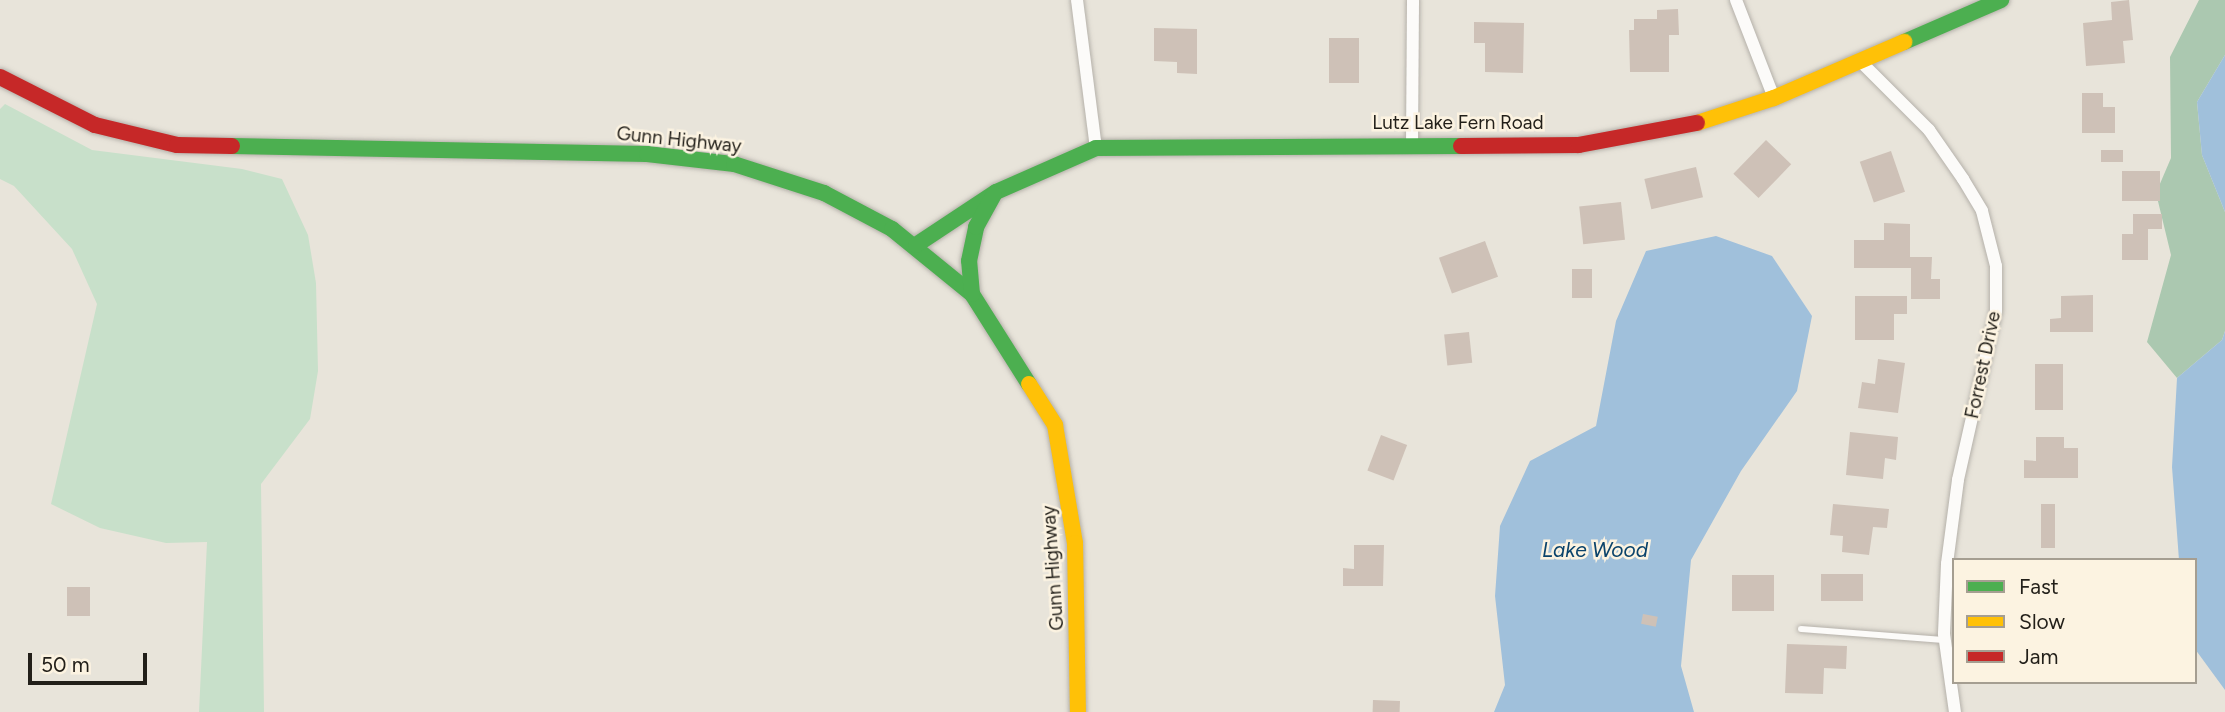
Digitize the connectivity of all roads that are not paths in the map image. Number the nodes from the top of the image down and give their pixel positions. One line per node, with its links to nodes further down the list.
1 (1077, 0): 9 (street)
2 (1413, 0): 8 (street)
3 (1736, 0): 7 (street)
4 (2001, 0): 5 (main road, Lutz Lake Fern Road)
5 (1860, 61): 7 (main road, Lutz Lake Fern Road); 14 (street, Forrest Drive)
6 (2, 84): 11 (main road, Gunn Highway)
7 (1774, 98): 8 (main road, Lutz Lake Fern Road)
8 (1412, 144): 9 (main road, Lutz Lake Fern Road)
9 (1096, 148): 10 (main road, Lutz Lake Fern Road)
10 (996, 192): 11 (main road, Lutz Lake Fern Road); 12 (main road)
11 (916, 245): 12 (main road, Gunn Highway)
12 (972, 294): 15 (main road, Gunn Highway)
13 (1801, 629): 14 (lane)
14 (1944, 640): 16 (street, Forrest Drive)
15 (1078, 712)
16 (1955, 712)

